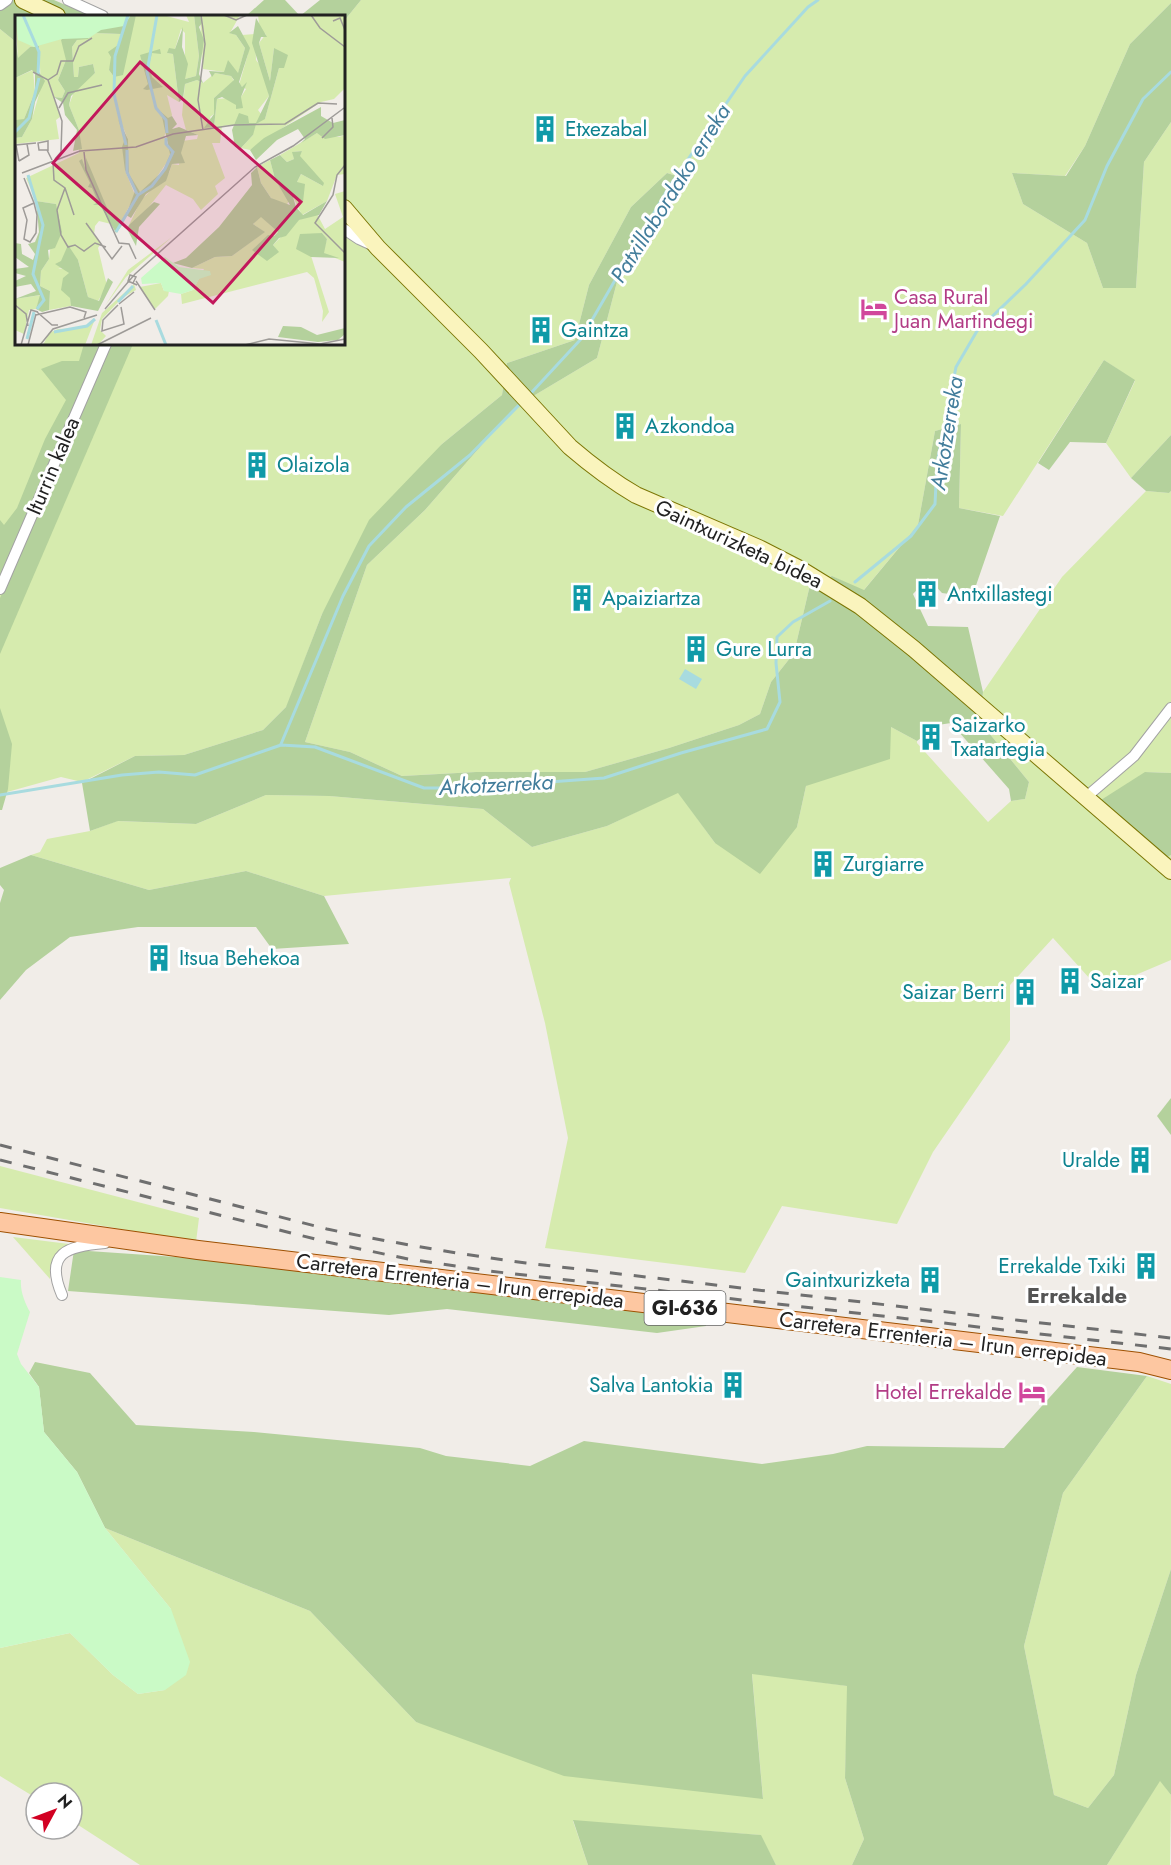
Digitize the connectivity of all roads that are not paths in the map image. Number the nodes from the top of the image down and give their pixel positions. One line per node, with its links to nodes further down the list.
1 (7, 0): 4 (street)
2 (23, 0): 5 (main road)
3 (68, 0): 6 (street)
4 (0, 4)
5 (55, 15)
6 (101, 15)
7 (345, 209): 10 (main road, Gaintxurizketa bidea)
8 (345, 221): 10 (main road, Gaintxurizketa bidea)
9 (345, 230): 10 (street)
10 (378, 248): 14 (main road, Gaintxurizketa bidea)
11 (106, 345): 12 (street, Iturrin kalea)
12 (0, 589)
13 (1171, 708): 14 (street)
14 (1085, 798): 15 (main road, Gaintxurizketa bidea)
15 (1171, 871)
16 (3, 1222): 17 (main road, Carretera Errenteria – Irun errepidea / GI-636)
17 (132, 1241): 18 (street); 19 (main road, Carretera Errenteria – Irun errepidea / GI-636)
18 (62, 1295)
19 (1171, 1370)

